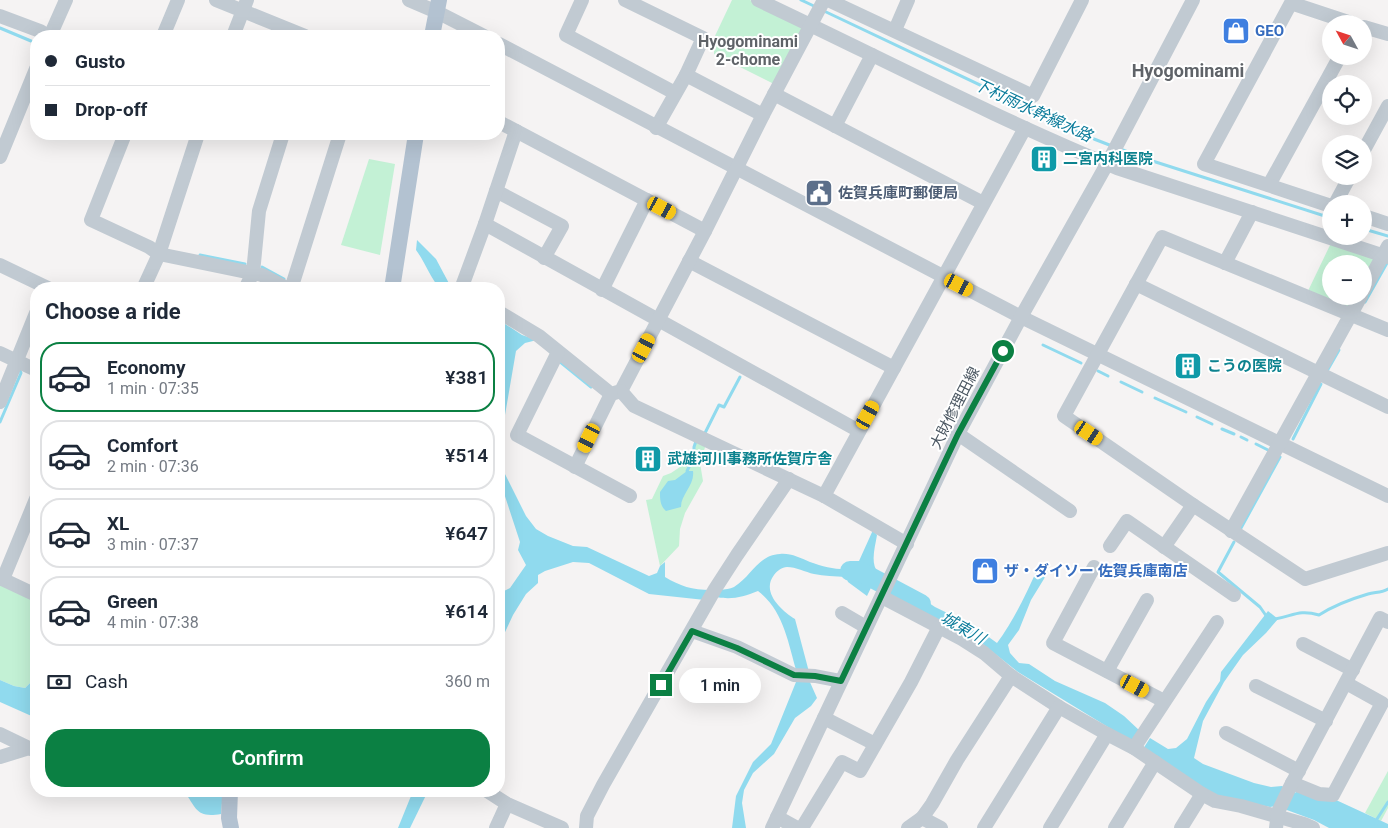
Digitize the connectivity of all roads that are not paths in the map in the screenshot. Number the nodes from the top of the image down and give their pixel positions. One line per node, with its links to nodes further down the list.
1 (66, 0): 19 (street)
2 (178, 0): 20 (street)
3 (216, 0): 12 (street)
4 (409, 0): 13 (street)
5 (582, 0): 32 (street)
6 (625, 0): 30 (street)
7 (758, 0): 16 (street)
8 (826, 0): 16 (street); 25 (street)
9 (908, 0): 25 (street)
10 (1082, 0): 25 (street)
11 (1193, 0): 48 (street, 大財修理田線)
12 (245, 6): 21 (street); 22 (street)
13 (438, 6): 23 (main road); 24 (street)
14 (1327, 15): 50 (street)
15 (0, 16): 18 (street)
16 (813, 22): 28 (street); 33 (street)
17 (1372, 29): 26 (street)
18 (37, 30)
19 (52, 30)
20 (166, 30)
21 (235, 30)
22 (293, 30)
23 (433, 30)
24 (475, 30)
25 (895, 30)
26 (1388, 34)
27 (505, 47): 38 (street)
28 (872, 55): 37 (street); 39 (street)
29 (1335, 65): 50 (street)
30 (686, 75): 32 (street); 35 (street)
31 (30, 84): 47 (street)
32 (675, 93): 38 (street)
33 (774, 94): 35 (street); 37 (street)
34 (1388, 106): 41 (street)
35 (763, 115): 49 (street)
36 (505, 125): 40 (street)
37 (835, 126): 53 (street)
38 (656, 128): 49 (street)
39 (1026, 128): 48 (street); 53 (street)
40 (516, 131): 51 (street); 52 (street)
41 (1372, 135)
42 (122, 140): 61 (street)
43 (196, 140): 61 (street)
44 (281, 140): 66 (street)
45 (338, 140): 73 (street)
46 (415, 140): 74 (main road)
47 (0, 156)
48 (1109, 159): 55 (street); 81 (street, 大財修理田線)
49 (736, 169): 59 (street); 68 (street)
50 (1269, 185): 54 (street)
51 (496, 191): 57 (street); 62 (street)
52 (647, 200): 59 (street); 77 (street)
53 (984, 203): 68 (street)
54 (1322, 203)
55 (1252, 212): 60 (street); 64 (street)
56 (1372, 219): 58 (street)
57 (485, 224): 62 (street); 75 (street)
58 (1388, 224)
59 (705, 231): 63 (street)
60 (1386, 251): 67 (street)
61 (159, 254): 66 (street); 70 (street)
62 (544, 258): 77 (street)
63 (689, 261): 82 (street); 90 (street)
64 (1224, 263): 76 (street); 79 (street)
65 (0, 265): 69 (street)
66 (253, 273): 71 (street); 72 (street)
67 (1372, 276)
68 (944, 277): 81 (street); 90 (street)
69 (35, 282)
70 (146, 282)
71 (248, 282)
72 (276, 282)
73 (292, 282)
74 (393, 282)
75 (464, 282)
76 (1136, 284): 87 (street); 91 (street)
77 (602, 290): 82 (street)
78 (1355, 305): 79 (street)
79 (1350, 315): 84 (street); 91 (street)
80 (505, 316): 85 (street)
81 (1021, 317): 87 (street); 96 (street, 大財修理田線)
82 (659, 319): 92 (street); 95 (street)
83 (30, 328): 88 (street)
84 (1388, 330)
85 (558, 352): 92 (street); 98 (street)
86 (0, 353): 88 (street)
87 (1098, 355): 97 (street); 103 (street)
88 (17, 361): 89 (street); 93 (street)
89 (30, 367)
90 (894, 368): 95 (street)
91 (1318, 373): 94 (street); 97 (street)
92 (616, 392): 98 (street); 99 (street)
93 (0, 402)
94 (1388, 407)
95 (859, 431): 101 (street)
96 (958, 434): 104 (street); 107 (street, 大財修理田線)
97 (1280, 443): 102 (street); 106 (street)
98 (575, 467): 100 (street)
99 (789, 479): 101 (street); 122 (street)
100 (630, 496)
101 (824, 496): 107 (street)
102 (1388, 496)
103 (1192, 505): 106 (street); 109 (street)
104 (1070, 511)
105 (30, 513): 112 (street)
106 (1231, 531): 110 (street)
107 (907, 544): 115 (street, 大財修理田線)
108 (1110, 546): 109 (street)
109 (1164, 547): 114 (street)
110 (1388, 553)
111 (1094, 566): 125 (street)
112 (2, 578): 113 (street)
113 (30, 592)
114 (1234, 595)
115 (882, 597): 120 (street); 121 (street)
116 (1147, 600): 125 (street)
117 (842, 613): 120 (street)
118 (1216, 622): 130 (street)
119 (1388, 622): 124 (street)
120 (866, 627): 127 (street)
121 (939, 627): 126 (street); 137 (street)
122 (692, 631): 127 (street); 154 (street)
123 (1302, 644): 124 (street)
124 (1353, 670): 128 (street)
125 (1106, 671): 130 (street)
126 (1011, 676): 131 (street); 148 (street)
127 (841, 681): 132 (street)
128 (1346, 683): 133 (street); 143 (street)
129 (1256, 686): 133 (street)
130 (1164, 701): 138 (street)
131 (1058, 706): 136 (street); 159 (street)
132 (824, 718): 137 (street); 150 (street)
133 (1326, 721): 143 (street)
134 (1226, 733): 143 (street)
135 (0, 734): 139 (street)
136 (1106, 734): 138 (street); 160 (street)
137 (875, 744): 156 (street)
138 (1134, 748): 142 (street)
139 (30, 749)
140 (30, 751): 141 (street)
141 (0, 757)
142 (1155, 762): 144 (street); 161 (street)
143 (1294, 780): 149 (street)
144 (1202, 794): 149 (street); 162 (street)
145 (230, 797): 151 (main road)
146 (497, 797): 147 (street)
147 (508, 804): 152 (street); 153 (street)
148 (922, 818): 157 (street); 158 (street)
149 (1277, 819): 163 (street)
150 (774, 823): 155 (street)
151 (231, 828)
152 (496, 828)
153 (562, 828)
154 (586, 828)
155 (797, 828)
156 (802, 828)
157 (908, 828)
158 (941, 828)
159 (984, 828)
160 (1050, 828)
161 (1115, 828)
162 (1181, 828)
163 (1312, 828)

